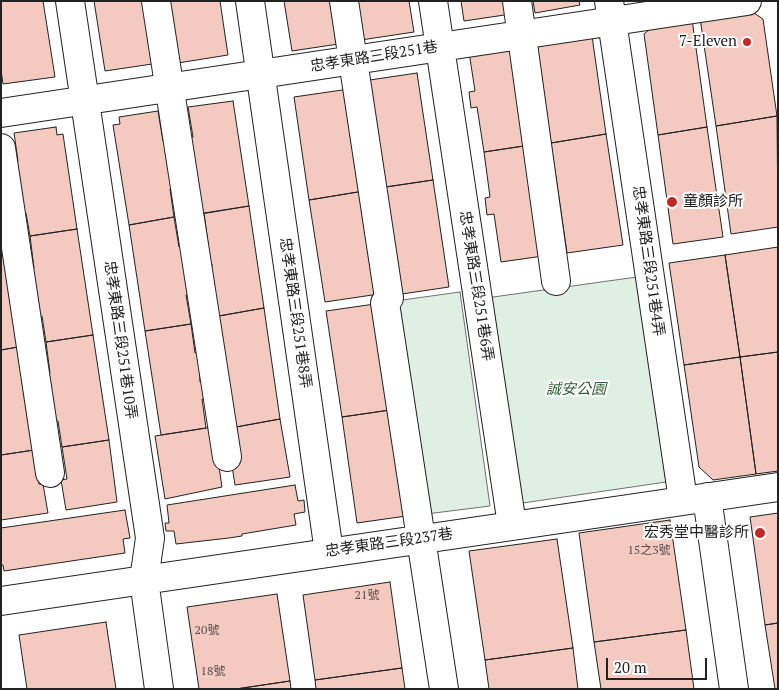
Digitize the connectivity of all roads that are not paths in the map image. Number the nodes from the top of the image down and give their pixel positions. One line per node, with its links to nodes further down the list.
1 (70, 1): 14 (street, 忠孝東路三段251巷10弄)
2 (156, 1): 13 (street)
3 (250, 1): 12 (street, 忠孝東路三段251巷8弄)
4 (344, 1): 11 (street)
5 (433, 1): 10 (street, 忠孝東路三段251巷6弄)
6 (517, 1): 9 (street)
7 (747, 1): 8 (street, 忠孝東路三段251巷)
8 (611, 11): 9 (street, 忠孝東路三段251巷); 21 (street, 忠孝東路三段251巷4弄)
9 (522, 34): 10 (street, 忠孝東路三段251巷); 17 (street)
10 (440, 47): 11 (street, 忠孝東路三段251巷); 22 (street, 忠孝東路三段251巷6弄)
11 (353, 61): 12 (street, 忠孝東路三段251巷); 23 (street)
12 (261, 74): 13 (street, 忠孝東路三段251巷); 24 (street, 忠孝東路三段251巷8弄)
13 (168, 88): 14 (street, 忠孝東路三段251巷); 18 (street)
14 (85, 100): 15 (street, 忠孝東路三段251巷); 25 (street, 忠孝東路三段251巷10弄)
15 (1, 113)
16 (1, 148): 19 (street)
17 (556, 281)
18 (227, 457)
19 (50, 473)
20 (778, 487): 21 (street, 忠孝東路三段237巷)
21 (695, 498): 22 (street, 忠孝東路三段237巷); 29 (street, 忠孝東路三段251巷4弄)
22 (512, 526): 23 (street, 忠孝東路三段237巷)
23 (421, 539): 24 (street, 忠孝東路三段237巷); 28 (street)
24 (329, 552): 25 (street, 忠孝東路三段237巷)
25 (144, 580): 26 (street, 忠孝東路三段237巷); 27 (street, 忠孝東路三段251巷10弄)
26 (1, 601)
27 (159, 689)
28 (444, 689)
29 (734, 689)

